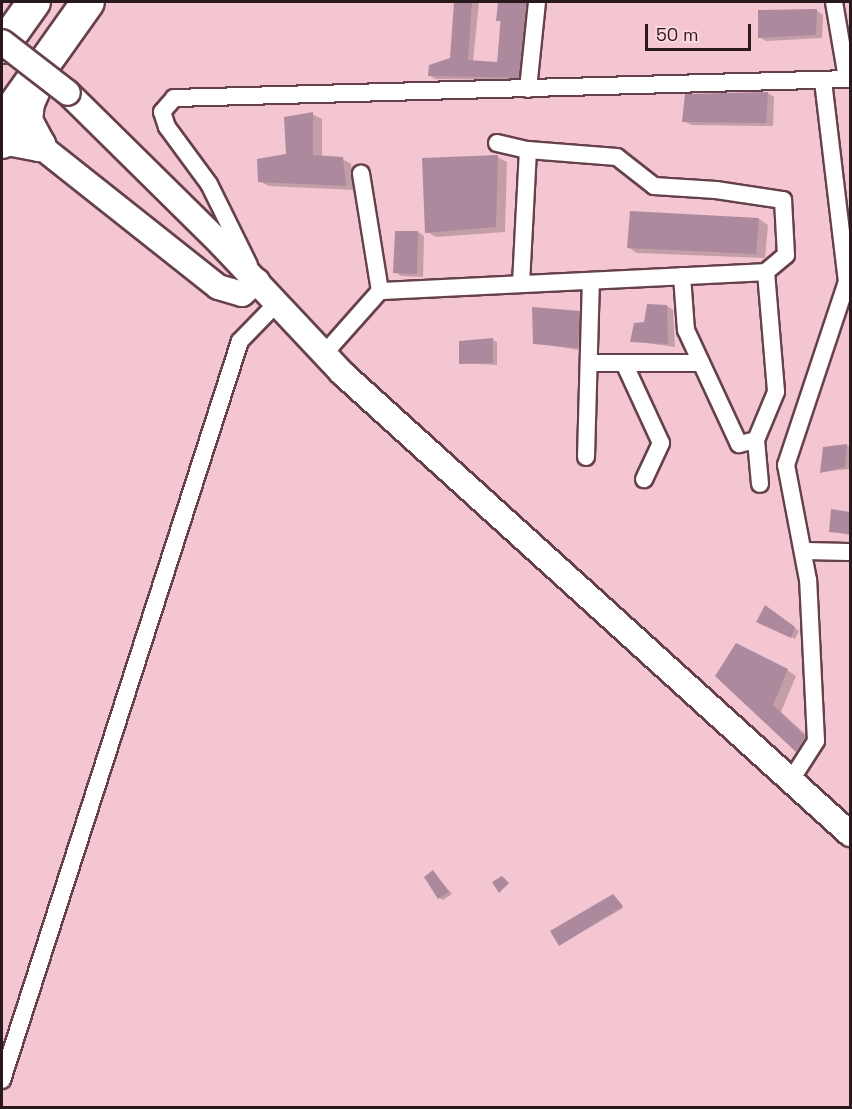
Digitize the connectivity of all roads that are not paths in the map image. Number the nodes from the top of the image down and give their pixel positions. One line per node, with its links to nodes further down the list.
1 (34, 2): 5 (highway); 7 (highway)
2 (88, 2): 8 (highway)
3 (537, 2): 11 (street)
4 (834, 2): 9 (street)
5 (2, 33)
6 (2, 42): 20 (main road, bridge)
7 (2, 47)
8 (52, 52): 12 (highway); 15 (highway)
9 (849, 78): 10 (street)
10 (823, 80): 11 (street); 33 (street)
11 (528, 89): 20 (street)
12 (2, 123)
13 (2, 142): 15 (highway)
14 (496, 143): 16 (street)
15 (39, 145): 20 (main road)
16 (528, 150): 18 (street); 22 (street)
17 (361, 174): 23 (street)
18 (766, 272): 19 (street); 29 (street)
19 (682, 276): 21 (street); 28 (street)
20 (257, 281): 24 (main road)
21 (591, 281): 22 (street); 26 (street)
22 (520, 284): 23 (street)
23 (380, 291): 25 (street)
24 (277, 303): 25 (main road); 37 (street)
25 (324, 354): 35 (main road)
26 (591, 363): 27 (street); 30 (street)
27 (624, 363): 28 (street); 31 (street)
28 (701, 363): 29 (street)
29 (756, 440): 32 (street)
30 (586, 457)
31 (644, 479)
32 (760, 484)
33 (804, 550): 34 (street); 35 (street)
34 (850, 552)
35 (791, 780): 36 (main road)
36 (850, 834)
37 (2, 1080)

